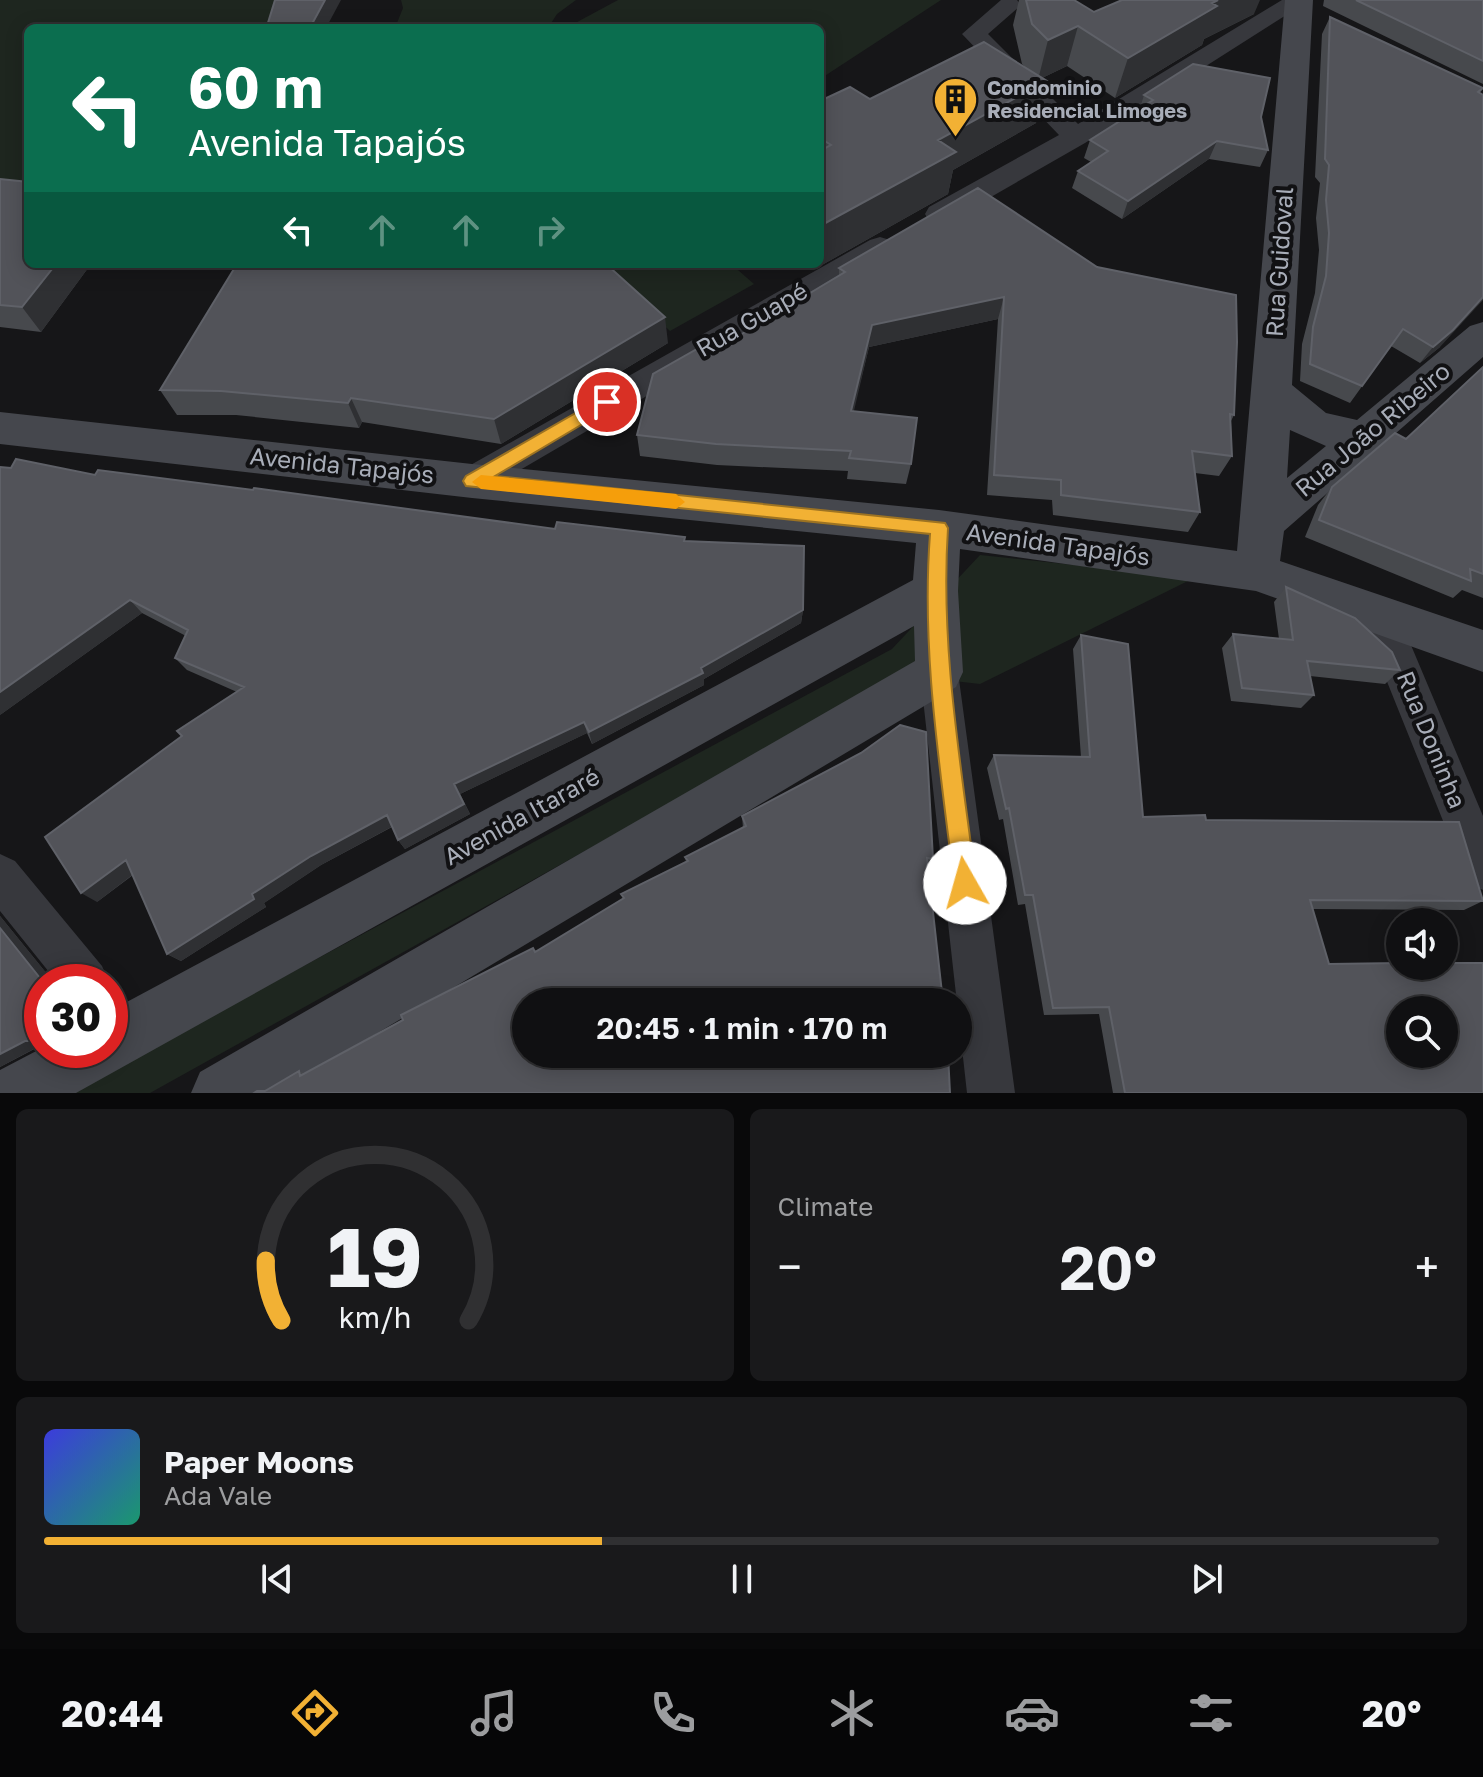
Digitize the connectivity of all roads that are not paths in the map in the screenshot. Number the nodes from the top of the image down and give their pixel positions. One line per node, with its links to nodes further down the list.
1 (1009, 5): 3 (street)
2 (1299, 7): 3 (street, Rua Guapé); 5 (street, Rua Guidoval)
3 (1076, 137): 8 (street, Rua Guapé)
4 (1483, 336): 7 (street, Rua João Ribeiro)
5 (1271, 388): 7 (street); 9 (street, Rua Guidoval)
6 (0, 428): 8 (street, Avenida Tapajós)
7 (1366, 436): 9 (street, Rua João Ribeiro)
8 (472, 481): 10 (street, Avenida Tapajós)
9 (1263, 523): 11 (street, Rua Guidoval)
10 (939, 528): 11 (street, Avenida Tapajós); 12 (street)
11 (1256, 572): 13 (street, Avenida Tapajós)
12 (935, 591): 15 (street); 19 (street, Avenida Itararé)
13 (1378, 612): 14 (street, Avenida Tapajós); 16 (street, Rua Doninha)
14 (1483, 651)
15 (939, 672): 22 (street); 23 (street)
16 (1483, 868)
17 (0, 876): 18 (street)
18 (71, 964)
19 (128, 1025)
20 (57, 1068): 21 (street, Avenida Itararé)
21 (18, 1093)
22 (221, 1093)
23 (991, 1093)

